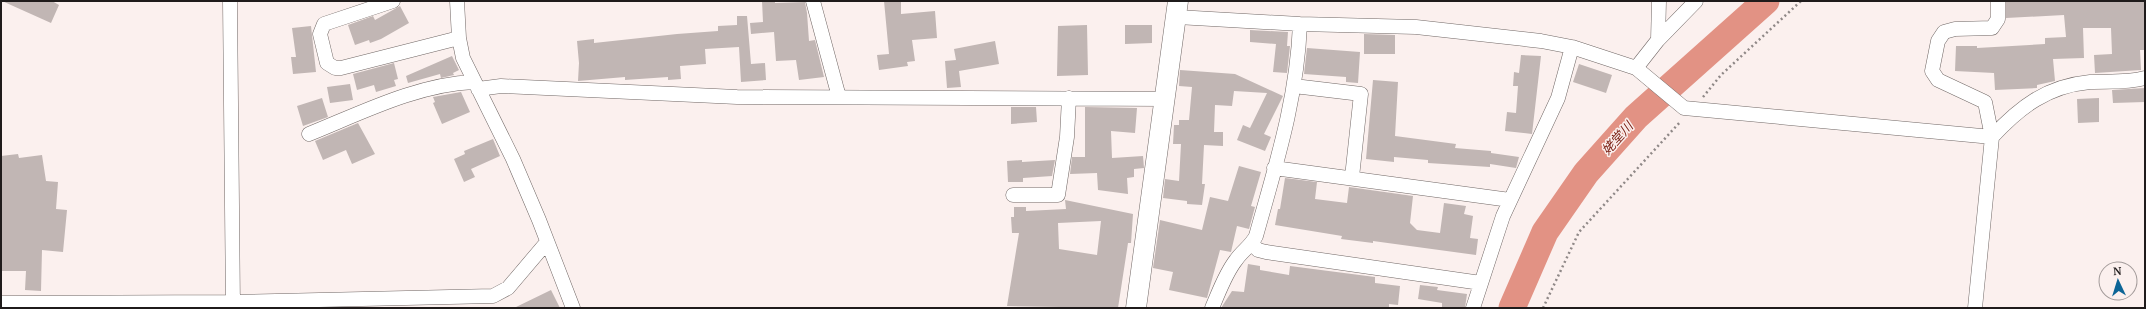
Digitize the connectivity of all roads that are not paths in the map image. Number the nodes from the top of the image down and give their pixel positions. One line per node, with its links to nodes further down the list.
1 (230, 1): 30 (street)
2 (393, 1): 10 (street)
3 (457, 1): 10 (street)
4 (813, 1): 17 (street)
5 (1659, 1): 11 (street)
6 (1696, 1): 11 (street)
7 (1998, 1): 21 (street)
8 (1177, 9): 9 (street); 19 (street)
9 (1300, 24): 12 (street); 16 (street)
10 (459, 38): 15 (street)
11 (1658, 40): 13 (street)
12 (1572, 46): 13 (street); 25 (street)
13 (1640, 71): 21 (street)
14 (2145, 78): 21 (street)
15 (476, 85): 17 (street); 20 (street); 26 (street)
16 (1294, 86): 22 (street); 23 (street)
17 (839, 97): 18 (street)
18 (1069, 98): 19 (street); 24 (street)
19 (1166, 98): 32 (street)
20 (309, 134)
21 (1992, 137): 35 (street)
22 (1274, 168): 23 (street); 27 (street)
23 (1352, 177): 25 (street)
24 (1013, 195)
25 (1510, 200): 28 (street)
26 (547, 242): 30 (street); 31 (street)
27 (1252, 244): 28 (street); 33 (street)
28 (1481, 283): 34 (street)
29 (1, 302): 30 (street)
30 (233, 305)
31 (573, 308)
32 (1136, 308)
33 (1212, 308)
34 (1474, 308)
35 (1975, 308)

